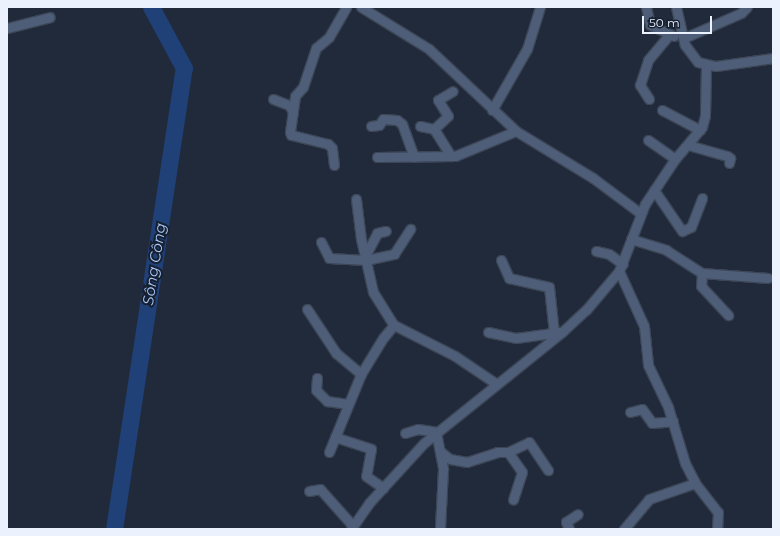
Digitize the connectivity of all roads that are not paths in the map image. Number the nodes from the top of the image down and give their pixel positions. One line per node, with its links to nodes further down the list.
1 (346, 7): 18 (street)
2 (361, 7): 16 (street)
3 (540, 7): 16 (street)
4 (646, 7): 9 (street)
5 (676, 7): 10 (street)
6 (747, 7): 10 (street)
7 (50, 17): 8 (street)
8 (7, 28)
9 (670, 34): 10 (street); 15 (street)
10 (684, 39): 12 (street)
11 (773, 58): 12 (street)
12 (706, 65): 22 (street)
13 (453, 91): 21 (street)
14 (273, 99): 18 (street)
15 (649, 99)
16 (492, 110): 23 (street)
17 (662, 110): 22 (street)
18 (293, 112): 31 (street)
19 (371, 126): 28 (street)
20 (420, 126): 21 (street)
21 (434, 129): 27 (street)
22 (700, 130): 25 (street)
23 (516, 131): 27 (street); 35 (street)
24 (648, 140): 29 (street)
25 (688, 145): 29 (street); 30 (street)
26 (377, 156): 28 (street)
27 (451, 156): 28 (street)
28 (414, 157)
29 (675, 159): 32 (street)
30 (729, 163)
31 (334, 165)
32 (654, 190): 33 (street); 35 (street)
33 (702, 198)
34 (356, 199): 41 (street)
35 (640, 213): 38 (street)
36 (410, 229): 41 (street)
37 (386, 231): 41 (street)
38 (631, 239): 43 (street); 44 (street)
39 (321, 242): 41 (street)
40 (596, 251): 43 (street)
41 (365, 258): 48 (street)
42 (501, 260): 50 (street)
43 (621, 267): 50 (street); 56 (street)
44 (702, 272): 45 (street); 47 (street)
45 (768, 278)
46 (307, 309): 51 (street)
47 (728, 315)
48 (394, 326): 51 (street); 53 (street)
49 (488, 332): 50 (street)
50 (558, 332): 53 (street)
51 (360, 374): 54 (street)
52 (317, 378): 54 (street)
53 (495, 383): 57 (street)
54 (348, 404): 59 (street)
55 (630, 412): 56 (street)
56 (673, 421): 64 (street)
57 (436, 432): 58 (street); 61 (street); 65 (street)
58 (405, 433)
59 (335, 437): 60 (street); 65 (street)
60 (329, 452)
61 (441, 452): 62 (street); 70 (street)
62 (508, 452): 63 (street); 67 (street)
63 (548, 470)
64 (695, 484): 72 (street); 73 (street)
65 (383, 488): 69 (street)
66 (309, 490): 69 (street)
67 (513, 500)
68 (578, 514): 71 (street)
69 (352, 527)
70 (440, 529)
71 (569, 529)
72 (624, 529)
73 (717, 529)

